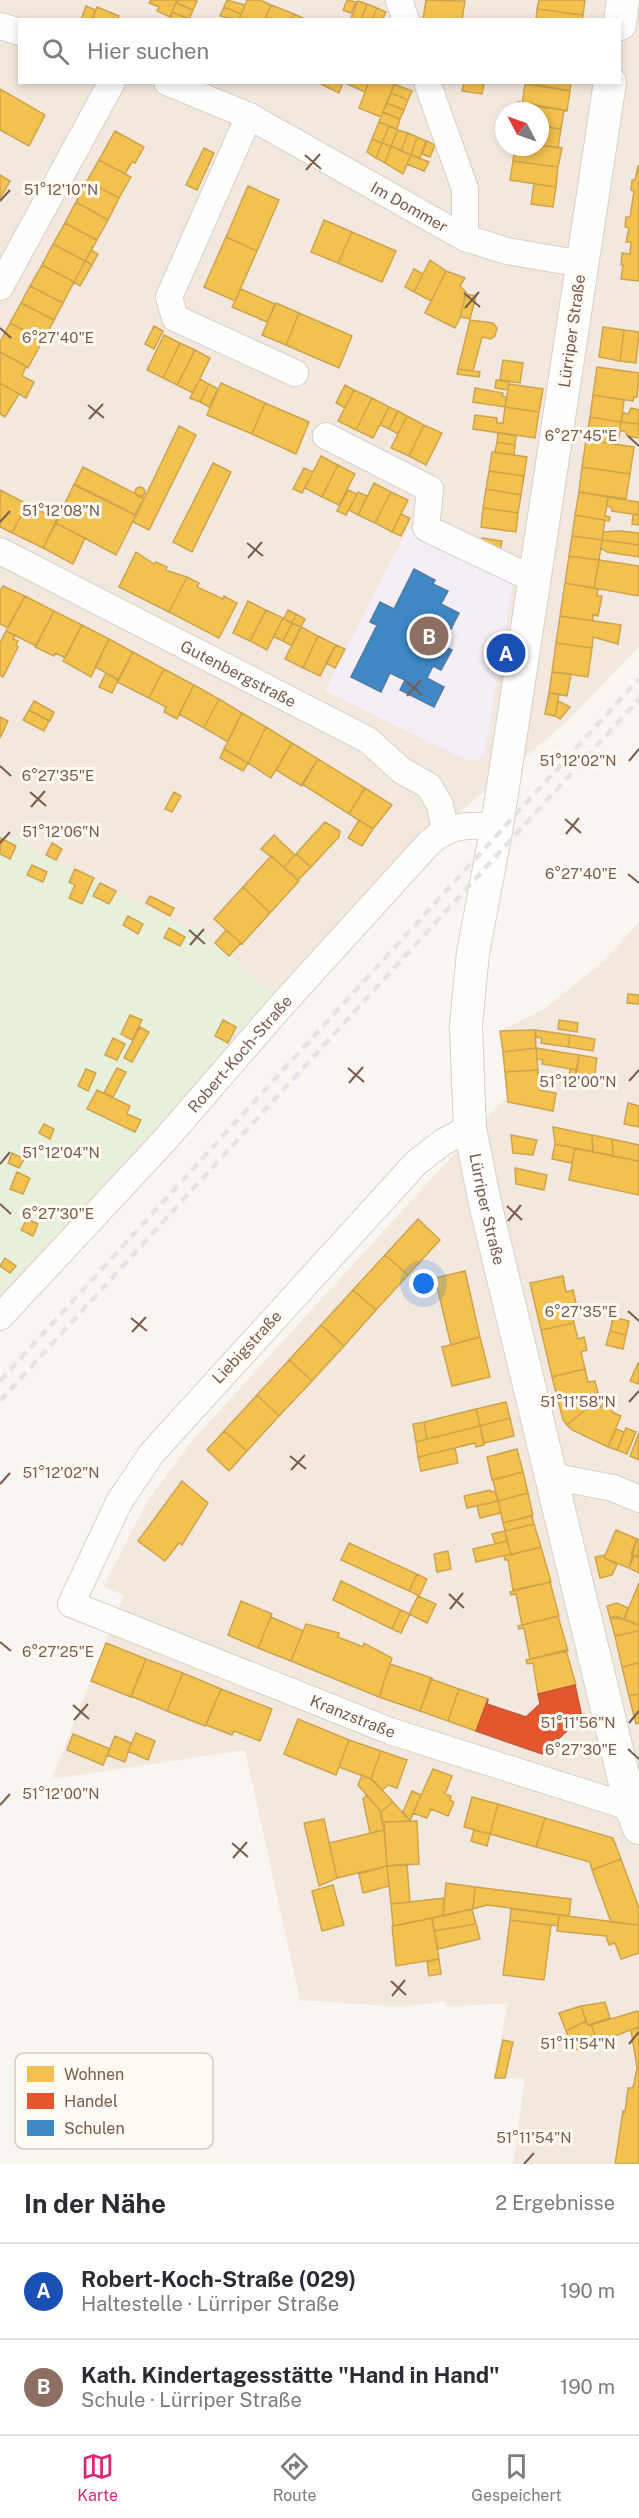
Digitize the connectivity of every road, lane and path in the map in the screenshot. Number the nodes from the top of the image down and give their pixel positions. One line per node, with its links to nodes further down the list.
1 (399, 0): 3 (street)
2 (623, 0): 4 (street)
3 (405, 18)
4 (621, 18)
5 (0, 26): 6 (street)
6 (18, 31)
7 (111, 84): 14 (street)
8 (172, 84): 11 (street, Im Dommer)
9 (429, 84): 12 (street)
10 (610, 84): 13 (street, Lürriper Straße)
11 (249, 116): 12 (street, Im Dommer); 15 (street)
12 (465, 238): 13 (street, Im Dommer)
13 (582, 264): 18 (street, Lürriper Straße)
14 (0, 287)
15 (295, 372)
16 (326, 436): 18 (street)
17 (0, 551): 20 (street, Gutenbergstraße)
18 (535, 580): 19 (street, Lürriper Straße)
19 (497, 826): 20 (street); 21 (street, Lürriper Straße)
20 (445, 830): 22 (street, Robert-Koch-Straße)
21 (470, 1128): 23 (street, Lürriper Straße); 25 (street, Liebigstraße)
22 (0, 1317)
23 (551, 1476): 24 (street); 26 (street, Lürriper Straße)
24 (639, 1499)
25 (71, 1604): 26 (street, Kranzstraße)
26 (636, 1815)

